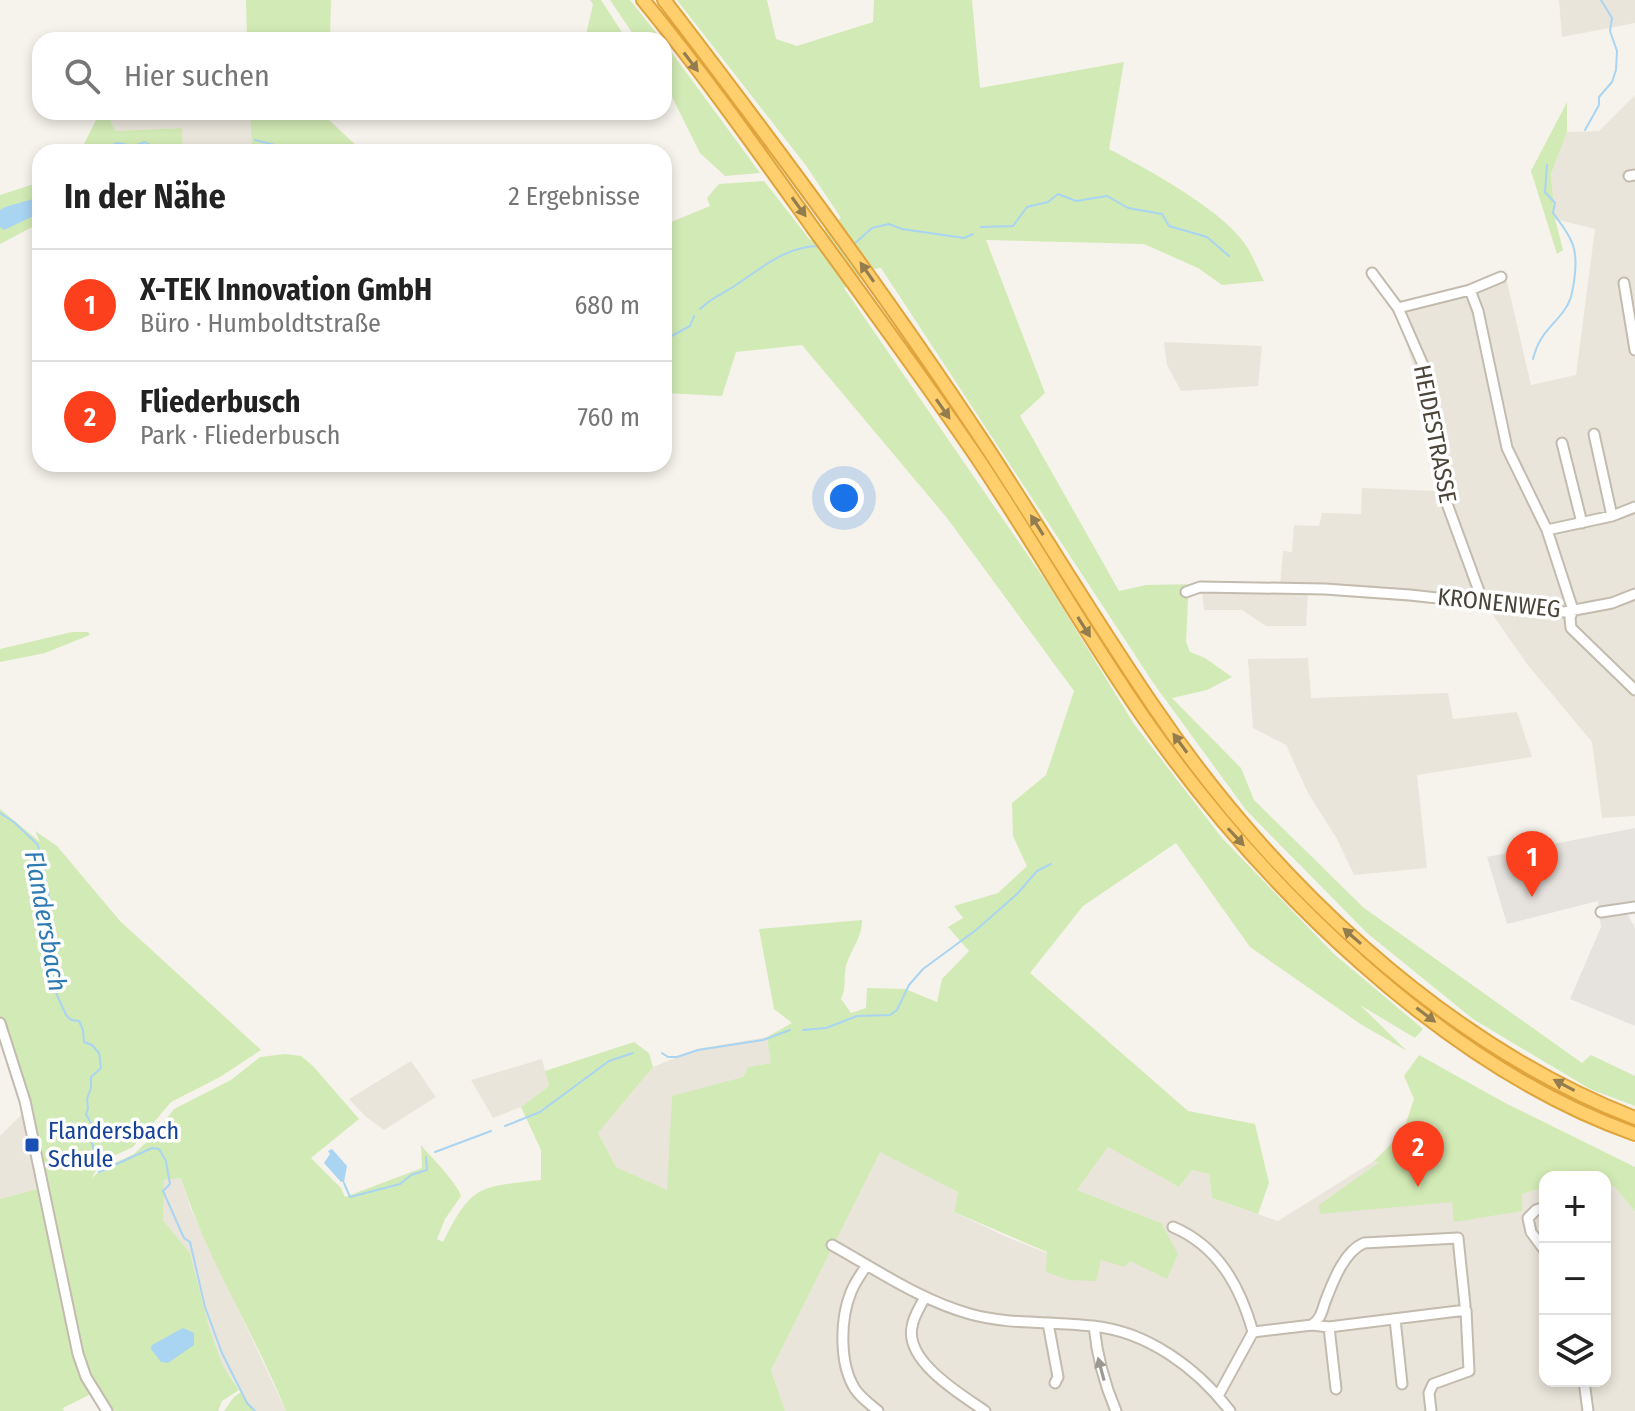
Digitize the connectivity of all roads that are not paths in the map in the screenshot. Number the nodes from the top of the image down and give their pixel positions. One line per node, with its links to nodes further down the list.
1 (643, 0): 3 (highway, one-way to 3)
2 (664, 0): 25 (highway, one-way to 2)
3 (667, 32)
4 (672, 38): 26 (highway, one-way to 26)
5 (1372, 273): 9 (street, HEIDESTRASSE)
6 (1501, 277): 8 (street)
7 (1624, 283): 10 (street)
8 (1470, 290): 9 (street); 16 (street)
9 (1398, 308): 19 (street, HEIDESTRASSE)
10 (1635, 344)
11 (1594, 434): 14 (street)
12 (1562, 443): 15 (street)
13 (1635, 507): 14 (street)
14 (1612, 516): 15 (street)
15 (1582, 523): 16 (street)
16 (1547, 530): 20 (street)
17 (1186, 592): 19 (street, KRONENWEG)
18 (1635, 594): 20 (street, KRONENWEG)
19 (1483, 602): 20 (street, KRONENWEG)
20 (1573, 610): 21 (street)
21 (1634, 687)
22 (1635, 907): 23 (street)
23 (1601, 912)
24 (0, 1023): 45 (street)
25 (1635, 1118)
26 (1635, 1134)
27 (1539, 1209): 29 (street)
28 (1173, 1227): 39 (street)
29 (1539, 1243)
30 (832, 1245): 31 (street)
31 (867, 1265): 32 (street); 46 (street)
32 (925, 1297): 35 (street); 47 (street)
33 (1465, 1308): 34 (street); 36 (street); 50 (street)
34 (1395, 1319): 38 (street); 41 (street)
35 (1048, 1323): 37 (street); 40 (street)
36 (1312, 1325): 38 (street); 39 (street)
37 (1094, 1326): 44 (street); 48 (street, one-way to 37)
38 (1329, 1327): 43 (street)
39 (1253, 1332): 44 (street)
40 (1055, 1383)
41 (1402, 1384)
42 (1585, 1387): 51 (street)
43 (1336, 1389)
44 (1218, 1396): 49 (street)
45 (107, 1411)
46 (878, 1411)
47 (985, 1411)
48 (1116, 1411)
49 (1230, 1411)
50 (1431, 1411)
51 (1588, 1411)

